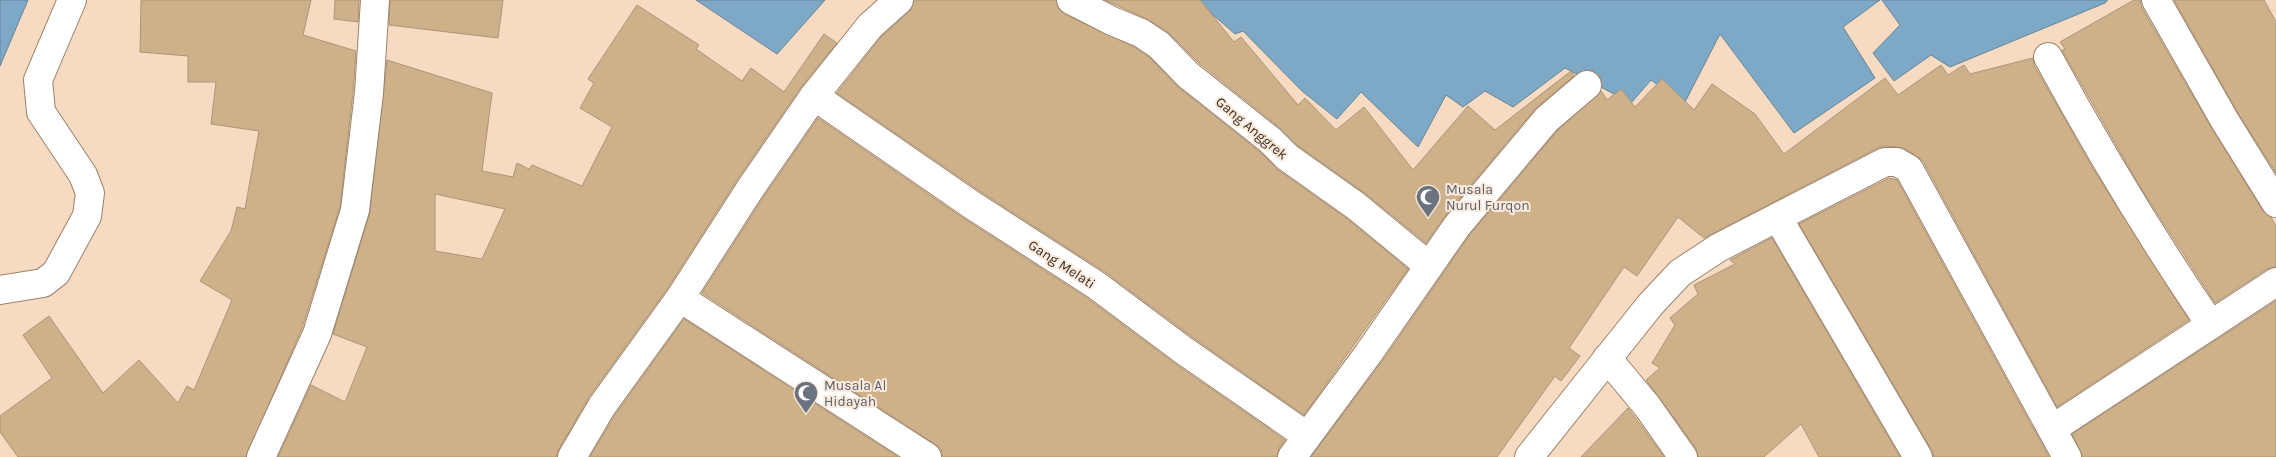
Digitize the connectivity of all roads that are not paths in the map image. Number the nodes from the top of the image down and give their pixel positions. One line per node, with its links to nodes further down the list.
1 (72, 0): 13 (street)
2 (375, 0): 19 (street)
3 (899, 0): 8 (street)
4 (1071, 0): 11 (street, Gang Anggrek)
5 (2156, 0): 9 (street)
6 (2048, 57): 15 (street)
7 (1587, 85): 11 (street)
8 (814, 96): 14 (street); 18 (street, Gang Melati)
9 (2276, 203)
10 (1778, 218): 16 (street); 17 (street); 24 (street)
11 (1429, 266): 18 (street)
12 (2276, 282): 15 (street)
13 (0, 290)
14 (680, 298): 20 (street); 21 (street)
15 (2211, 325): 17 (street)
16 (1608, 358): 22 (street); 23 (street)
17 (2052, 429): 25 (street)
18 (1300, 447)
19 (261, 457)
20 (572, 457)
21 (927, 457)
22 (1529, 457)
23 (1683, 457)
24 (1918, 457)
25 (2067, 457)

